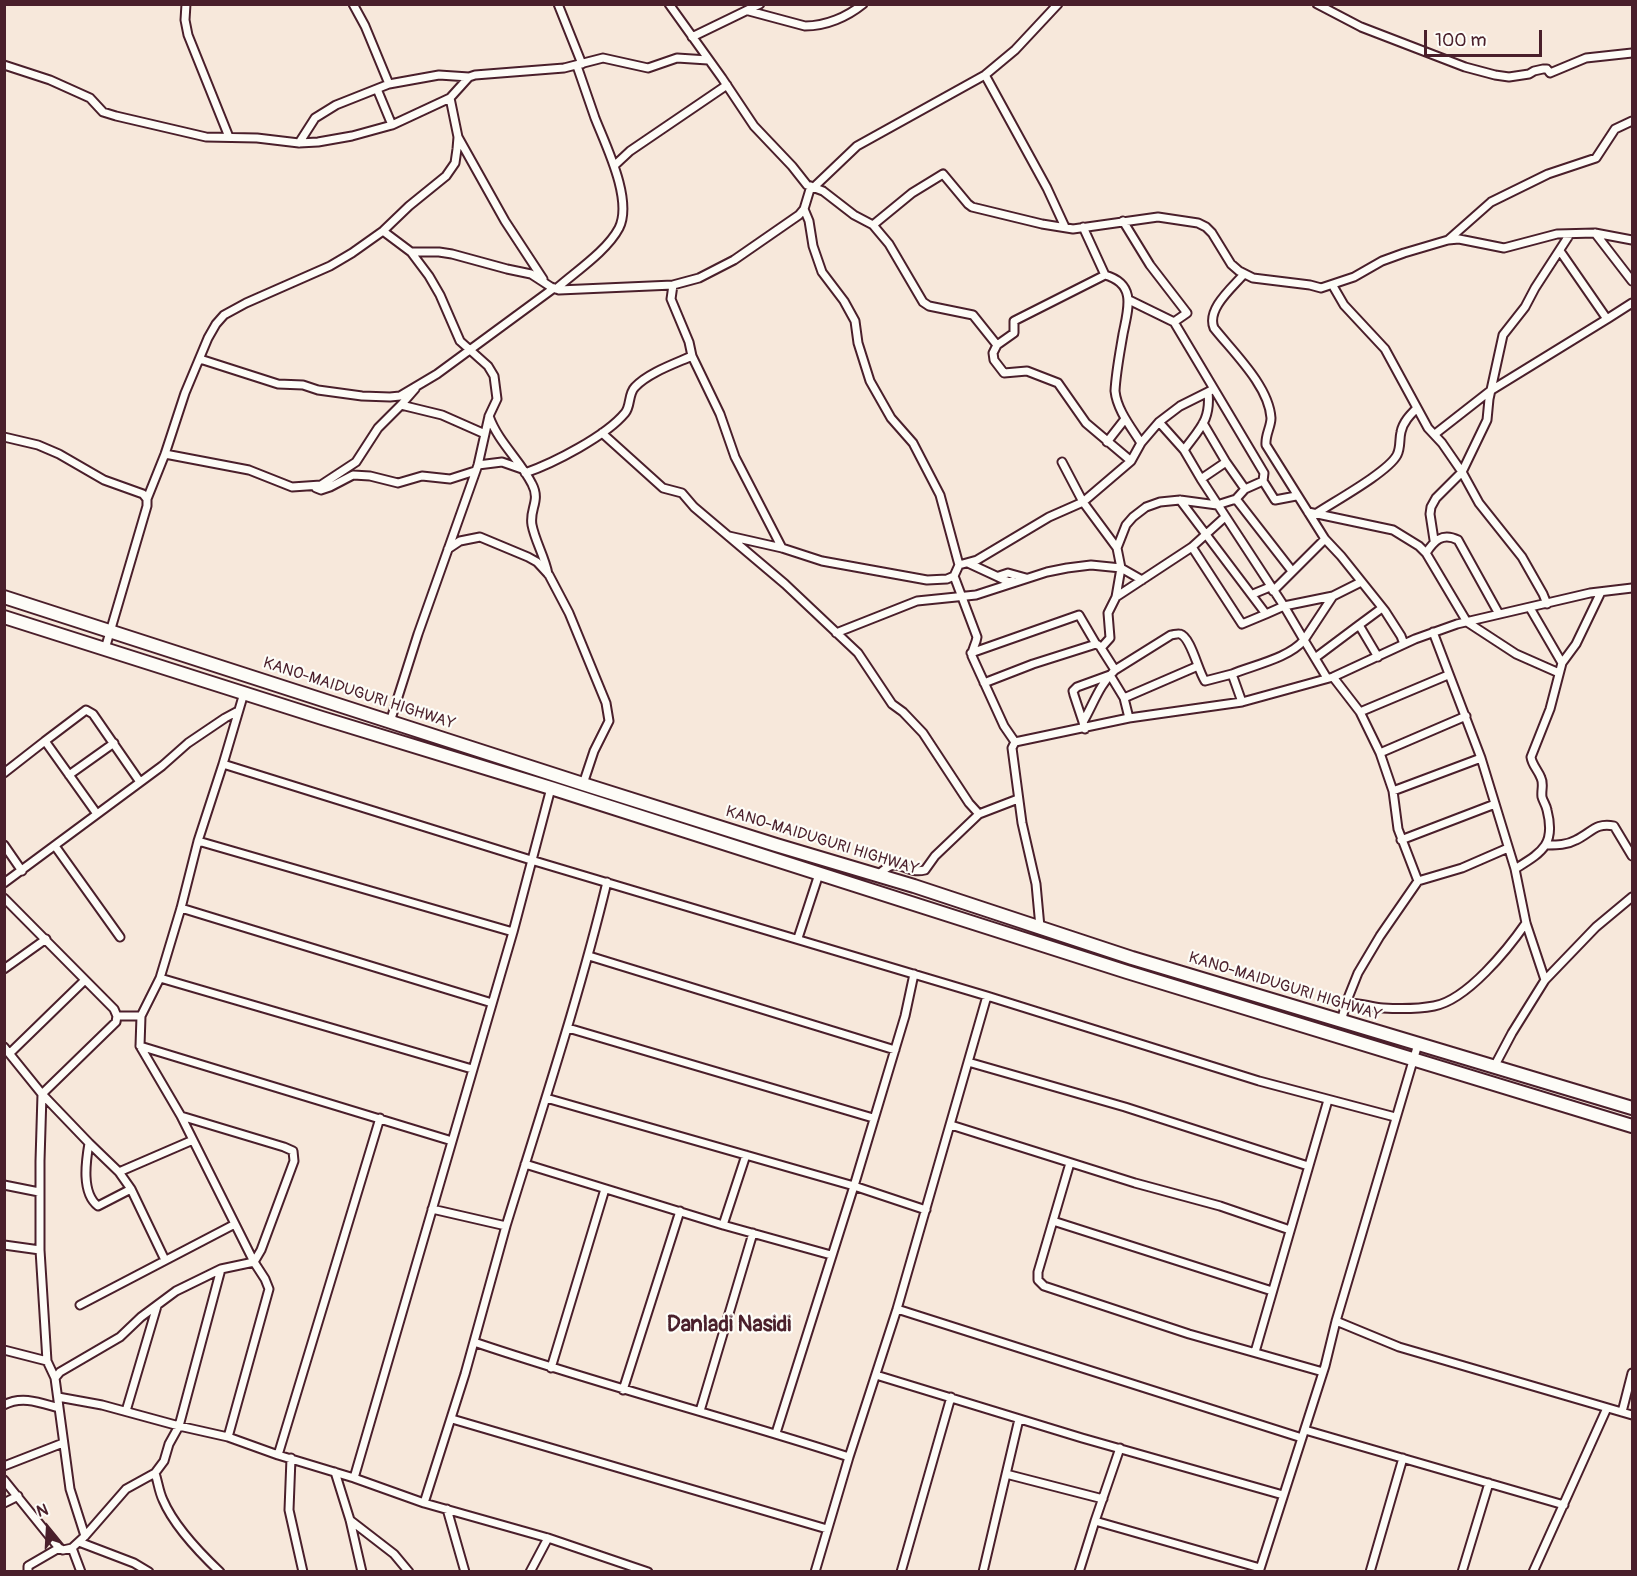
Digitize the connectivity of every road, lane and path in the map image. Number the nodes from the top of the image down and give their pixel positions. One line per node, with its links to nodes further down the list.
1 (186, 4): 23 (street)
2 (353, 4): 17 (street)
3 (558, 4): 14 (street)
4 (669, 4): 10 (street)
5 (760, 4): 9 (street)
6 (863, 4): 9 (street)
7 (1058, 4): 15 (street)
8 (1317, 4): 11 (street)
9 (749, 11): 10 (street)
10 (692, 37): 12 (street)
11 (1632, 53)
12 (708, 60): 14 (street); 18 (street)
13 (4, 65): 23 (street)
14 (579, 65): 16 (street); 26 (street)
15 (986, 75): 27 (street); 31 (street)
16 (469, 76): 17 (street); 20 (street)
17 (389, 84): 19 (street)
18 (727, 86): 26 (street); 27 (street)
19 (377, 89): 22 (street); 25 (street)
20 (450, 98): 22 (street); 24 (street)
21 (1632, 121): 36 (street)
22 (392, 125): 25 (street)
23 (229, 137): 25 (street)
24 (458, 137): 33 (street); 43 (street)
25 (298, 143)
26 (615, 165): 46 (street)
27 (812, 187): 28 (street); 30 (street)
28 (804, 209): 44 (street); 100 (street)
29 (1123, 221): 32 (street); 40 (street); 50 (street)
30 (873, 225): 31 (street); 51 (street)
31 (1065, 228): 32 (street)
32 (1083, 228): 41 (street)
33 (383, 231): 39 (street); 54 (street)
34 (1595, 233): 35 (street); 37 (street); 42 (street)
35 (1570, 234): 36 (street); 38 (street)
36 (1448, 240): 45 (street)
37 (1632, 240)
38 (1560, 251): 49 (street); 57 (street)
39 (411, 252): 43 (street); 52 (street)
40 (1244, 273): 45 (street); 82 (street)
41 (1105, 275): 47 (street); 51 (street)
42 (1632, 281)
43 (544, 282): 46 (street)
44 (673, 285): 46 (street); 53 (street)
45 (1333, 286): 59 (street)
46 (555, 289): 52 (street)
47 (1129, 300): 50 (street); 61 (street)
48 (1632, 303): 49 (street)
49 (1607, 319): 57 (street)
50 (1174, 322): 56 (street)
51 (997, 345): 68 (street)
52 (470, 349): 55 (street); 60 (street)
53 (692, 356): 64 (street); 95 (street)
54 (200, 359): 55 (street); 71 (street)
55 (417, 386): 58 (street)
56 (1211, 390): 62 (street); 63 (street); 79 (street)
57 (1490, 391): 66 (street); 77 (street)
58 (402, 405): 65 (street); 80 (street)
59 (1416, 408): 66 (street); 88 (street)
60 (489, 417): 65 (street); 76 (street)
61 (1125, 418): 68 (street); 69 (street)
62 (1160, 422): 69 (street); 70 (street)
63 (1203, 423): 70 (street); 74 (street)
64 (602, 433): 76 (street); 90 (street)
65 (485, 434): 75 (street)
66 (1435, 434): 77 (street)
67 (4, 437): 83 (street)
68 (1107, 442): 72 (street)
69 (1141, 443): 72 (street)
70 (1184, 450): 78 (street)
71 (165, 454): 80 (street); 83 (street)
72 (1131, 461): 86 (street)
73 (1062, 462): 86 (street)
74 (1226, 462): 78 (street); 81 (street)
75 (476, 468): 76 (street); 80 (street); 97 (street)
76 (524, 471): 103 (street)
77 (1462, 472): 93 (street); 116 (street)
78 (1201, 479): 87 (street)
79 (1263, 481): 81 (street); 82 (street)
80 (314, 486)
81 (1245, 489): 84 (street)
82 (1296, 496): 88 (street)
83 (147, 499): 125 (street)
84 (1236, 499): 87 (street); 102 (street)
85 (1180, 500): 87 (street); 91 (street); 96 (street)
86 (1083, 502): 96 (street); 99 (street)
87 (1217, 505): 89 (street)
88 (1312, 513): 92 (street); 98 (street)
89 (1225, 517): 91 (street); 109 (street)
90 (729, 536): 95 (street); 127 (street)
91 (1206, 536): 94 (street); 111 (street)
92 (1326, 539): 102 (street); 107 (street)
93 (1434, 540): 98 (street); 121 (street)
94 (1192, 547): 106 (street); 120 (street)
95 (782, 548): 104 (street)
96 (1117, 548): 101 (street)
97 (448, 549): 103 (street); 150 (street)
98 (1426, 553): 123 (street)
99 (968, 563): 100 (street); 105 (street)
100 (959, 565): 104 (street)
101 (1121, 568): 105 (street); 106 (street); 115 (street)
102 (1292, 571): 109 (street)
103 (549, 575): 161 (street)
104 (954, 576): 112 (street)
105 (1027, 578): 112 (street)
106 (1142, 580): 115 (street)
107 (1361, 582): 113 (street); 118 (street)
108 (1632, 588): 110 (street)
109 (1272, 589): 111 (street); 117 (street)
110 (1601, 592): 116 (street); 135 (street)
111 (1252, 594): 120 (street)
112 (961, 596): 127 (street); 132 (street)
113 (1333, 596): 117 (street); 128 (street)
114 (4, 597): 125 (highway, KANO-MAIDUGURI HIGHWAY)
115 (1116, 597): 130 (street)
116 (1547, 604): 119 (street)
117 (1284, 606): 120 (street); 128 (street)
118 (1382, 608): 124 (street); 129 (street)
119 (1530, 608): 121 (street); 135 (street)
120 (1266, 614)
121 (1498, 614): 123 (street)
122 (4, 617): 131 (highway, KANO-MAIDUGURI HIGHWAY)
123 (1467, 622): 126 (street); 138 (street)
124 (1359, 625): 133 (street); 134 (street)
125 (111, 630): 131 (street); 150 (highway, KANO-MAIDUGURI HIGHWAY)
126 (1433, 632): 129 (street); 140 (street)
127 (836, 633): 167 (street)
128 (1304, 640): 134 (street); 139 (street)
129 (1404, 645): 133 (street)
130 (1099, 646): 132 (street); 137 (street); 142 (street)
131 (105, 650): 143 (highway, KANO-MAIDUGURI HIGHWAY)
132 (971, 653): 142 (street)
133 (1378, 657): 141 (street)
134 (1315, 658): 141 (street)
135 (1562, 663): 138 (street)
136 (1198, 666): 137 (street); 139 (street); 144 (street)
137 (1113, 672): 144 (street); 151 (street); 151 (street)
138 (1559, 673): 171 (street)
139 (1232, 674): 145 (street)
140 (1448, 675): 147 (street); 148 (street)
141 (1330, 678): 145 (street); 147 (street)
142 (984, 683): 153 (street)
143 (244, 693): 146 (street); 162 (highway, KANO-MAIDUGURI HIGHWAY)
144 (1124, 698): 149 (street)
145 (1242, 702): 149 (street)
146 (238, 711): 157 (street); 160 (street)
147 (1360, 712): 155 (street)
148 (1466, 716): 155 (street); 156 (street)
149 (1129, 718): 151 (street)
150 (390, 722): 161 (highway, KANO-MAIDUGURI HIGHWAY)
151 (1084, 725): 153 (street)
152 (45, 741): 154 (street); 158 (street); 159 (street)
153 (1015, 742): 164 (street)
154 (114, 743): 159 (street); 160 (street)
155 (1380, 753): 163 (street)
156 (1481, 758): 163 (street); 165 (street)
157 (223, 765): 169 (street); 175 (street)
158 (4, 773)
159 (69, 775): 166 (street)
160 (140, 782): 166 (street)
161 (583, 784): 179 (highway, KANO-MAIDUGURI HIGHWAY)
162 (551, 788): 175 (street); 178 (highway, KANO-MAIDUGURI HIGHWAY)
163 (1393, 791): 168 (street)
164 (1018, 799): 167 (street); 189 (street)
165 (1495, 804): 168 (street); 173 (street)
166 (97, 814): 172 (street)
167 (979, 814): 179 (street)
168 (1401, 840): 180 (street)
169 (198, 841): 186 (street); 190 (street)
170 (4, 845): 177 (street)
171 (1548, 845): 174 (street); 176 (street)
172 (55, 846): 177 (street); 191 (street)
173 (1508, 848): 176 (street); 180 (street)
174 (1632, 855)
175 (531, 860): 181 (street); 190 (street)
176 (1515, 869): 188 (street)
177 (22, 872): 182 (street)
178 (819, 874): 192 (street); 211 (highway, KANO-MAIDUGURI HIGHWAY)
179 (878, 875): 189 (highway, KANO-MAIDUGURI HIGHWAY)
180 (1418, 881): 202 (street)
181 (607, 882): 192 (street); 194 (street)
182 (4, 883)
183 (1632, 897): 199 (street)
184 (4, 898): 185 (street)
185 (12, 905): 187 (street); 193 (street)
186 (182, 908): 197 (street); 201 (street)
187 (4, 911)
188 (1526, 923): 199 (street); 202 (street)
189 (1040, 927): 205 (highway, KANO-MAIDUGURI HIGHWAY)
190 (513, 932): 201 (street)
191 (120, 937)
192 (798, 938): 196 (street)
193 (46, 939): 195 (street); 198 (street)
194 (590, 956): 206 (street); 210 (street)
195 (4, 969)
196 (914, 974): 200 (street); 210 (street)
197 (160, 978): 204 (street); 214 (street)
198 (85, 980): 203 (street); 209 (street)
199 (1545, 980): 213 (street)
200 (987, 996): 212 (street); 217 (street)
201 (492, 1003): 214 (street)
202 (1346, 1003): 205 (street)
203 (117, 1016): 204 (street); 215 (street)
204 (141, 1016): 208 (street)
205 (1341, 1022): 207 (highway, KANO-MAIDUGURI HIGHWAY)
206 (568, 1028): 216 (street); 222 (street)
207 (1418, 1044): 211 (street); 213 (highway, KANO-MAIDUGURI HIGHWAY)
208 (140, 1046): 219 (street); 221 (street)
209 (7, 1050): 215 (street)
210 (895, 1050): 222 (street)
211 (1412, 1058): 220 (street); 224 (highway, KANO-MAIDUGURI HIGHWAY)
212 (968, 1062): 223 (street); 231 (street)
213 (1494, 1067): 218 (highway, KANO-MAIDUGURI HIGHWAY)
214 (472, 1069): 226 (street)
215 (42, 1094): 227 (street); 237 (street)
216 (546, 1098): 228 (street); 230 (street)
217 (1328, 1100): 220 (street); 231 (street)
218 (1632, 1108)
219 (181, 1116): 225 (street); 251 (street)
220 (1395, 1117): 257 (street)
221 (380, 1118): 226 (street); 286 (street)
222 (873, 1118): 234 (street)
223 (951, 1125): 229 (street); 239 (street)
224 (1632, 1126)
225 (193, 1140): 232 (street); 242 (street)
226 (452, 1141): 238 (street)
227 (89, 1143): 232 (street); 235 (street)
228 (746, 1155): 234 (street); 243 (street)
229 (1070, 1163): 241 (street); 245 (street)
230 (525, 1164): 236 (street); 244 (street)
231 (1308, 1166): 245 (street)
232 (119, 1172): 235 (street)
233 (4, 1185): 237 (street)
234 (854, 1186): 239 (street); 249 (street)
235 (131, 1189): 250 (street)
236 (605, 1189): 240 (street); 262 (street)
237 (39, 1192): 248 (street)
238 (432, 1209): 244 (street); 294 (street)
239 (926, 1210): 256 (street)
240 (680, 1211): 243 (street); 267 (street)
241 (1053, 1221): 253 (street); 260 (street)
242 (235, 1224): 250 (street); 251 (street)
243 (723, 1225): 246 (street)
244 (506, 1226): 258 (street)
245 (1290, 1230): 253 (street)
246 (753, 1233): 249 (street); 273 (street)
247 (4, 1245): 248 (street)
248 (40, 1250): 261 (street)
249 (831, 1255): 281 (street)
250 (165, 1260): 254 (street)
251 (254, 1262): 252 (street); 282 (street)
252 (221, 1269): 255 (street); 279 (street)
253 (1272, 1291): 260 (street)
254 (80, 1305)
255 (157, 1306): 266 (street); 274 (street)
256 (897, 1309): 265 (street); 283 (street)
257 (1336, 1321): 263 (street); 272 (street)
258 (474, 1342): 262 (street); 277 (street)
259 (4, 1350): 261 (street)
260 (1255, 1352): 263 (street)
261 (47, 1361): 266 (street)
262 (551, 1368): 267 (street)
263 (1323, 1372): 280 (street)
264 (1632, 1373): 275 (street)
265 (876, 1375): 269 (street); 287 (street)
266 (55, 1378): 268 (street)
267 (623, 1390): 273 (street)
268 (58, 1397): 271 (street); 274 (street)
269 (951, 1397): 278 (street); 323 (street)
270 (4, 1405): 271 (street)
271 (59, 1408): 284 (street)
272 (1607, 1408): 275 (street); 302 (street)
273 (700, 1411): 281 (street)
274 (126, 1412): 279 (street)
275 (1622, 1412): 276 (street)
276 (1632, 1415)
277 (452, 1419): 301 (street); 306 (street)
278 (1019, 1419): 285 (street); 293 (street)
279 (179, 1426): 282 (street); 292 (street)
280 (1305, 1430): 283 (street); 289 (street)
281 (776, 1433): 287 (street)
282 (228, 1437): 286 (street)
283 (1302, 1438): 297 (street)
284 (63, 1443): 290 (street); 308 (street)
285 (1120, 1448): 297 (street); 299 (street)
286 (278, 1455): 288 (street)
287 (849, 1457): 306 (street)
288 (291, 1458): 291 (street); 316 (street)
289 (1403, 1458): 296 (street); 326 (street)
290 (4, 1466)
291 (335, 1472): 294 (street); 304 (street)
292 (155, 1473): 308 (street); 315 (street)
293 (1006, 1474): 299 (street); 324 (street)
294 (354, 1478): 301 (street)
295 (4, 1480): 298 (street)
296 (1489, 1483): 302 (street); 327 (street)
297 (1283, 1495): 311 (street)
298 (18, 1496): 300 (street); 309 (street)
299 (1103, 1499): 305 (street)
300 (4, 1503)
301 (424, 1503): 303 (street)
302 (1564, 1505): 328 (street)
303 (447, 1509): 307 (street); 319 (street)
304 (350, 1520): 317 (street); 318 (street)
305 (1095, 1521): 311 (street); 325 (street)
306 (827, 1529): 322 (street)
307 (548, 1538): 320 (street); 321 (street)
308 (82, 1539): 310 (street); 314 (street)
309 (59, 1548): 310 (street); 312 (street)
310 (72, 1548): 313 (street)
311 (1259, 1570)
312 (28, 1572)
313 (81, 1572)
314 (148, 1572)
315 (220, 1572)
316 (303, 1572)
317 (363, 1572)
318 (409, 1572)
319 (465, 1572)
320 (530, 1572)
321 (648, 1572)
322 (815, 1572)
323 (901, 1572)
324 (983, 1572)
325 (1079, 1572)
326 (1370, 1572)
327 (1462, 1572)
328 (1533, 1572)

